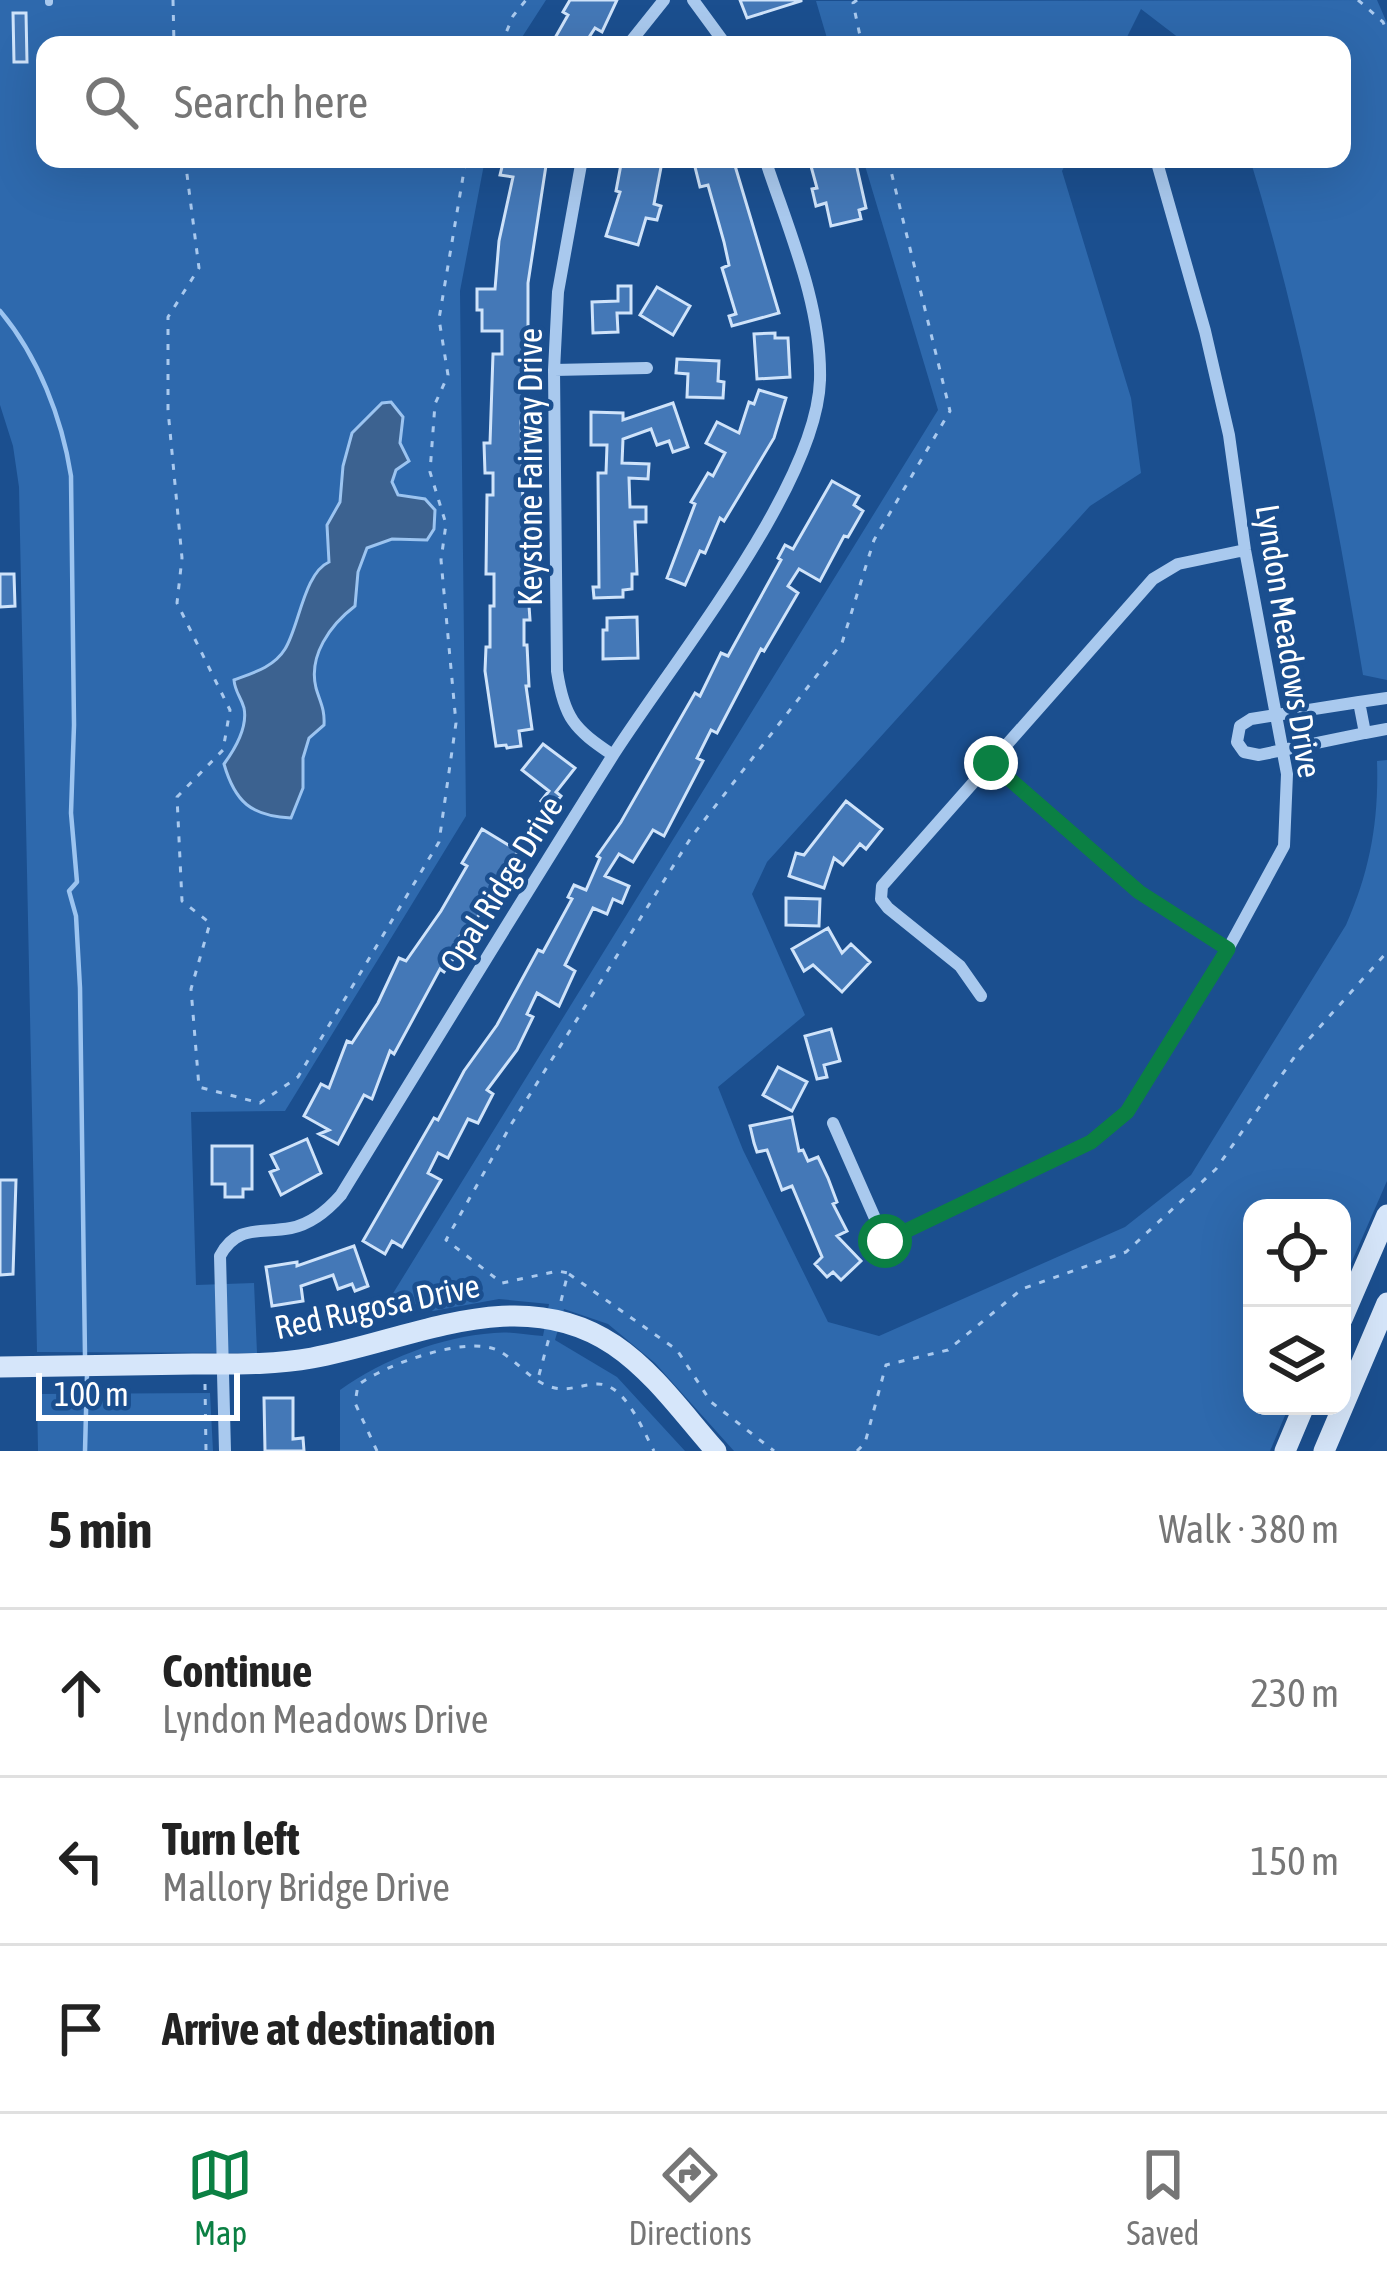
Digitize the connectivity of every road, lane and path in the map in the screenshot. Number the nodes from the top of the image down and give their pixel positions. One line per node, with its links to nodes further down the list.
1 (173, 0): 8 (path)
2 (526, 0): 9 (path)
3 (664, 0): 10 (street)
4 (694, 0): 11 (street)
5 (856, 0): 12 (path)
6 (1358, 0): 7 (path)
7 (1387, 32)
8 (174, 36)
9 (505, 36)
10 (635, 36)
11 (720, 36)
12 (860, 36)
13 (186, 168): 14 (path)
14 (465, 168)
15 (580, 168): 20 (street, Keystone Fairway Drive)
16 (769, 168): 28 (street, Opal Ridge Drive)
17 (890, 168): 35 (path)
18 (1159, 168): 21 (street, Lyndon Meadows Drive)
19 (647, 368): 20 (street)
20 (554, 370): 28 (street, Keystone Fairway Drive)
21 (1245, 550): 24 (street, Lyndon Meadows Drive); 29 (street)
22 (1387, 698): 23 (street)
23 (1359, 702): 24 (street); 26 (street)
24 (1276, 714): 27 (street, Lyndon Meadows Drive); 27 (street)
25 (1387, 729): 26 (street)
26 (1365, 734): 27 (street)
27 (1283, 750): 30 (street, Lyndon Meadows Drive)
28 (613, 755): 41 (street, Opal Ridge Drive)
29 (991, 763): 30 (street); 32 (street)
30 (1228, 949): 33 (street, Lyndon Meadows Drive)
31 (1387, 952): 50 (path)
32 (981, 996)
33 (832, 1124)
34 (1387, 1216): 38 (street)
35 (568, 1273): 36 (path); 49 (path)
36 (561, 1301)
37 (1387, 1303): 52 (street)
38 (1347, 1307)
39 (550, 1336): 42 (path)
40 (0, 1367): 41 (street, Red Rugosa Drive)
41 (217, 1377): 44 (path); 45 (street); 48 (street, Red Rugosa Drive)
42 (538, 1378): 46 (path); 47 (path)
43 (1300, 1415): 51 (street)
44 (206, 1451)
45 (225, 1451)
46 (376, 1451)
47 (654, 1451)
48 (716, 1451)
49 (774, 1451)
50 (857, 1451)
51 (1285, 1451)
52 (1324, 1451)

